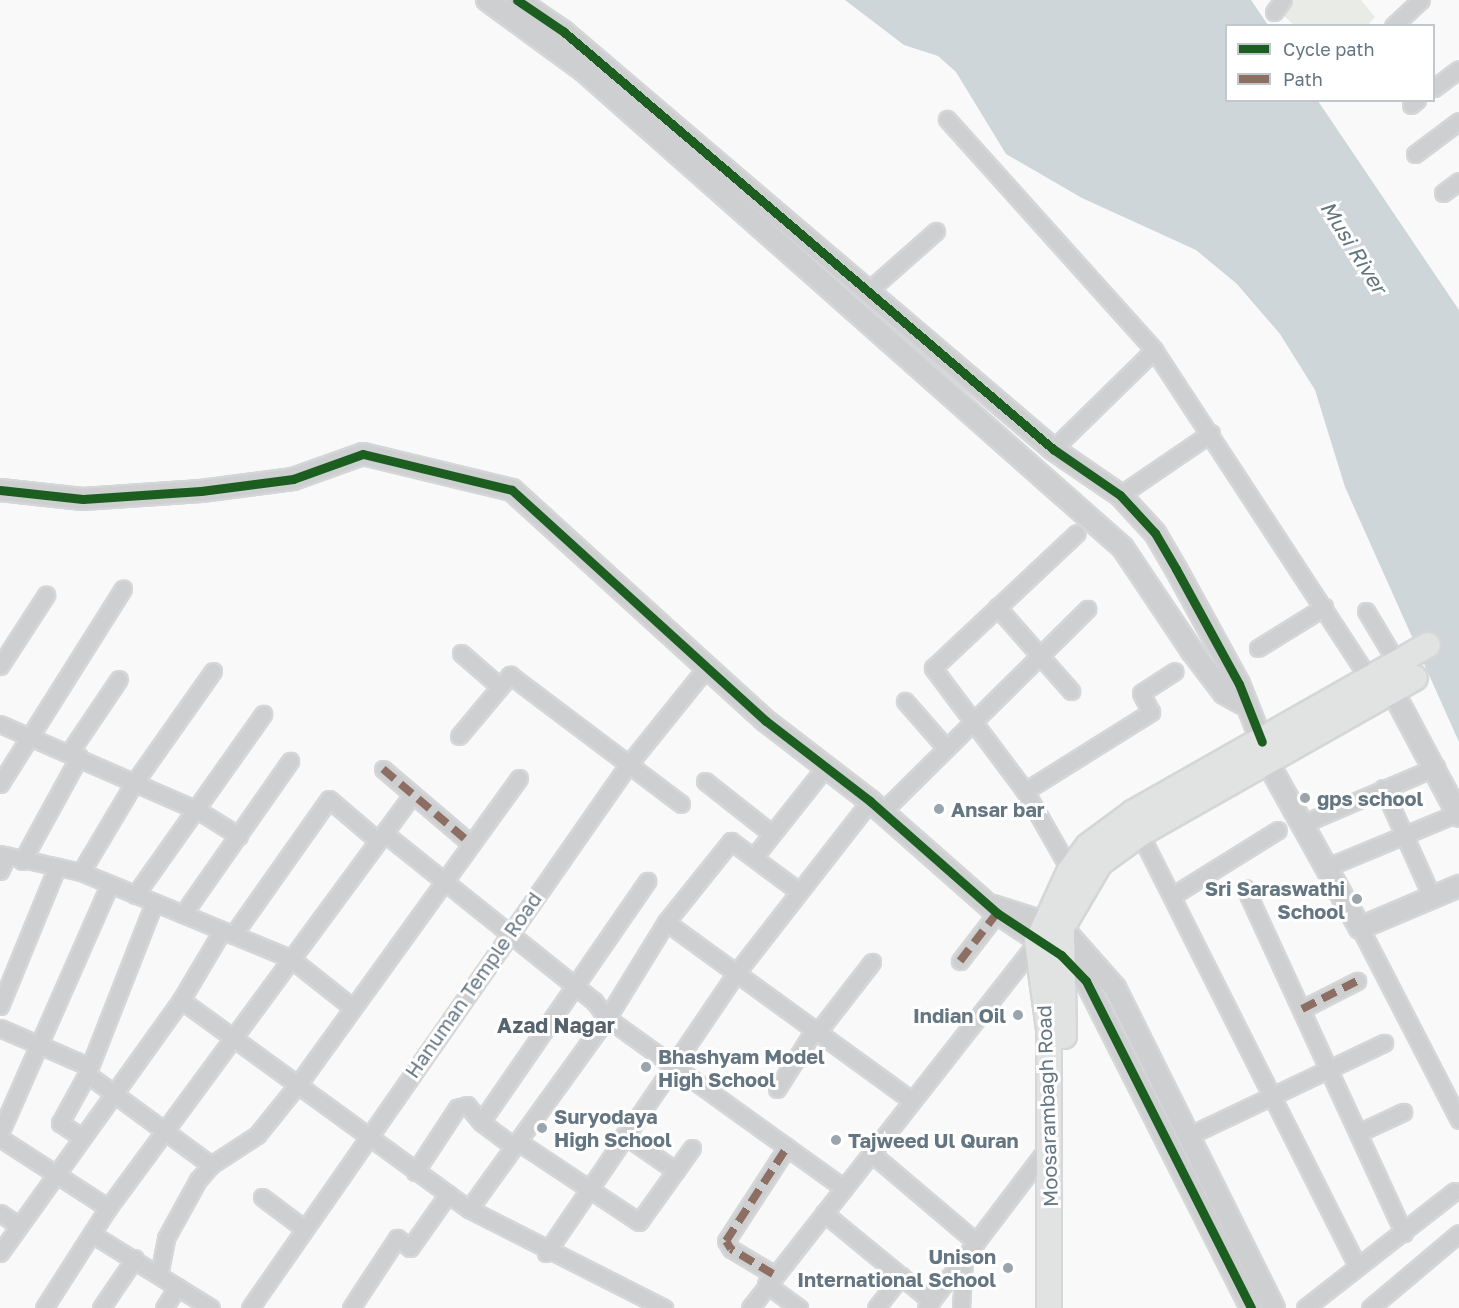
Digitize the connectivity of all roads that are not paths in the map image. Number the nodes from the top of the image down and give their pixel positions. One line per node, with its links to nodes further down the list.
1 (487, 0): 42 (street)
2 (517, 0): 13 (street)
3 (1415, 2): 4 (street)
4 (1396, 24)
5 (1459, 69): 6 (street)
6 (1435, 87)
7 (947, 119): 14 (street)
8 (1459, 121): 9 (street)
9 (1415, 154)
10 (1459, 181): 11 (street)
11 (1443, 193)
12 (936, 231): 13 (street)
13 (867, 292): 16 (street)
14 (1154, 350): 15 (street); 16 (street)
15 (1211, 433): 18 (street); 23 (street)
16 (1053, 449): 18 (street)
17 (0, 490): 32 (street)
18 (1120, 495): 42 (street)
19 (1077, 533): 22 (street)
20 (123, 589): 46 (street)
21 (46, 595): 31 (street)
22 (997, 607): 29 (street); 44 (street)
23 (1324, 607): 27 (street); 37 (street)
24 (1088, 609): 29 (street)
25 (1366, 611): 30 (street)
26 (1428, 645): 30 (main road)
27 (1258, 648)
28 (461, 653): 38 (street)
29 (1042, 654): 39 (street); 44 (street)
30 (1397, 663): 37 (main road)
31 (0, 666)
32 (706, 668): 52 (street, Hanuman Temple Road); 53 (street)
33 (213, 671): 58 (street)
34 (1175, 671): 61 (street)
35 (1415, 678): 40 (main road)
36 (119, 679): 50 (street)
37 (1370, 680): 49 (main road)
38 (498, 685): 47 (street); 52 (street)
39 (1071, 691)
40 (1393, 692): 49 (main road); 54 (street)
41 (905, 701): 48 (street)
42 (1242, 703): 49 (street)
43 (263, 714): 65 (street)
44 (974, 720): 48 (street); 61 (street)
45 (0, 724): 46 (street)
46 (27, 736): 50 (street); 59 (street)
47 (459, 736)
48 (946, 748): 64 (street)
49 (1264, 752): 67 (street); 70 (main road); 80 (main road)
50 (74, 755): 58 (street); 77 (street)
51 (290, 761): 72 (street)
52 (628, 765): 63 (street); 99 (street, Hanuman Temple Road)
53 (826, 766): 64 (street); 69 (street)
54 (1436, 767): 60 (street); 66 (street)
55 (383, 769): 62 (street)
56 (519, 778): 74 (street)
57 (705, 781): 69 (street)
58 (134, 783): 65 (street); 82 (street)
59 (0, 784)
60 (1383, 788): 67 (street); 71 (street)
61 (1025, 791): 80 (street)
62 (412, 795): 73 (street); 74 (street)
63 (681, 804)
64 (876, 806): 88 (street); 93 (street)
65 (199, 812): 72 (street); 90 (street)
66 (1459, 814): 71 (street)
67 (1302, 824): 79 (street)
68 (1278, 830): 89 (street)
69 (772, 834): 76 (street)
70 (1140, 834): 89 (street); 97 (main road)
71 (1402, 835): 79 (street); 91 (street)
72 (239, 836): 94 (street)
73 (380, 836): 83 (street); 98 (street); 101 (street)
74 (470, 843): 83 (street)
75 (3, 855): 77 (street); 81 (street)
76 (754, 857): 88 (street); 95 (street)
77 (22, 861): 78 (street)
78 (57, 867): 82 (street); 108 (street)
79 (1325, 868): 96 (street)
80 (1070, 870): 97 (main road)
81 (0, 871)
82 (81, 872): 85 (street)
83 (444, 879): 99 (street); 109 (street)
84 (646, 881): 106 (street)
85 (110, 884): 90 (street); 116 (street)
86 (1459, 886): 91 (street)
87 (1245, 888): 110 (street)
88 (797, 890): 104 (street)
89 (1174, 894): 123 (street)
90 (135, 895): 92 (street)
91 (1432, 897): 96 (street)
92 (154, 903): 94 (street); 119 (street)
93 (995, 910): 97 (street); 102 (street)
94 (183, 914): 98 (street)
95 (666, 922): 104 (street); 111 (street)
96 (1360, 928): 126 (street)
97 (1047, 929): 100 (main road, Moosarambagh Road); 124 (street); 133 (street); 137 (main road, Moosarambagh Road)
98 (227, 933): 101 (street); 107 (street)
99 (510, 936): 106 (street); 131 (street, Hanuman Temple Road)
100 (1061, 955): 182 (main road, Moosarambagh Road); 183 (street)
101 (290, 958): 109 (street); 114 (street)
102 (960, 961)
103 (872, 962): 113 (street)
104 (737, 972): 113 (street); 117 (street)
105 (1358, 981): 110 (street)
106 (573, 984): 111 (street); 127 (street)
107 (181, 1000): 114 (street); 122 (street)
108 (0, 1006)
109 (353, 1008): 120 (street)
110 (1302, 1009): 118 (street)
111 (607, 1018): 117 (street); 136 (street)
112 (0, 1028): 116 (street)
113 (818, 1028): 121 (street); 124 (street)
114 (235, 1038): 120 (street); 128 (street)
115 (1384, 1043): 118 (street)
116 (39, 1044): 119 (street); 129 (street)
117 (675, 1066): 132 (street); 138 (street)
118 (1327, 1069): 123 (street); 130 (street)
119 (87, 1070): 122 (street); 134 (street)
120 (299, 1083): 131 (street); 141 (street)
121 (777, 1089)
122 (112, 1092): 128 (street); 134 (street)
123 (1269, 1094): 133 (street); 164 (street)
124 (912, 1101): 140 (street)
125 (1402, 1112): 130 (street)
126 (1459, 1120)
127 (481, 1122): 136 (street); 144 (street)
128 (164, 1130): 141 (street); 150 (street)
129 (0, 1133)
130 (1358, 1133): 156 (street)
131 (367, 1134): 144 (street); 155 (street, Hanuman Temple Road)
132 (624, 1135): 142 (street); 145 (street)
133 (1190, 1135): 184 (street)
134 (80, 1136): 143 (street)
135 (0, 1138): 143 (street)
136 (515, 1144): 145 (street); 151 (street)
137 (1051, 1144): 159 (street); 181 (main road, Moosarambagh Road)
138 (787, 1147): 146 (street); 167 (street)
139 (692, 1148): 142 (street)
140 (871, 1153): 146 (street); 159 (street)
141 (211, 1165): 165 (street)
142 (676, 1171): 145 (street)
143 (53, 1172): 150 (street); 154 (street)
144 (415, 1172): 148 (street)
145 (588, 1188): 161 (street)
146 (844, 1188): 153 (street)
147 (1455, 1191): 156 (street)
148 (448, 1194): 151 (street); 175 (street)
149 (262, 1197): 155 (street)
150 (108, 1208): 158 (street)
151 (470, 1209): 161 (street)
152 (0, 1213): 154 (street)
153 (824, 1213): 166 (street); 167 (street)
154 (18, 1225): 160 (street)
155 (302, 1227): 174 (street, Hanuman Temple Road)
156 (1404, 1233): 164 (street)
157 (1459, 1233): 186 (street)
158 (92, 1234): 163 (street); 170 (street)
159 (976, 1242): 162 (street)
160 (0, 1253)
161 (546, 1253): 176 (street)
162 (964, 1257): 169 (street); 180 (street)
163 (135, 1258): 165 (street); 171 (street)
164 (1357, 1266): 185 (street)
165 (159, 1275): 168 (street)
166 (902, 1276): 169 (street); 179 (street)
167 (770, 1279): 177 (street); 178 (street)
168 (177, 1287): 172 (street); 173 (street)
169 (929, 1304)
170 (49, 1306)
171 (101, 1308)
172 (164, 1308)
173 (211, 1308)
174 (250, 1308)
175 (351, 1308)
176 (664, 1308)
177 (750, 1308)
178 (799, 1308)
179 (876, 1308)
180 (961, 1308)
181 (1049, 1308)
182 (1062, 1308)
183 (1251, 1308)
184 (1274, 1308)
185 (1305, 1308)
186 (1370, 1308)

